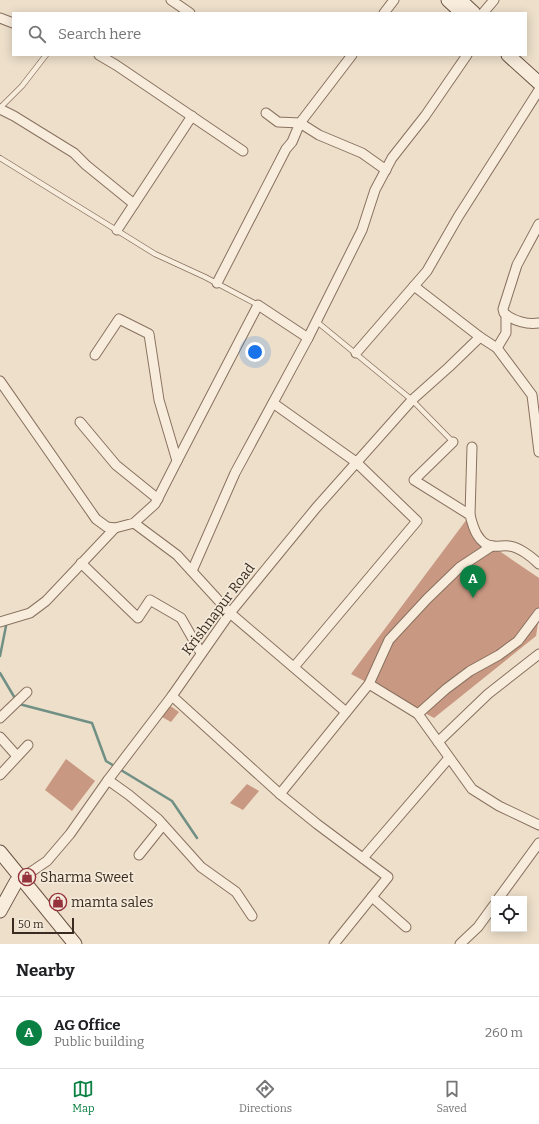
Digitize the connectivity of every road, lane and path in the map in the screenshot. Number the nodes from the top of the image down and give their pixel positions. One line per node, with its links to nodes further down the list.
1 (172, 0): 6 (street)
2 (394, 0): 7 (street)
3 (448, 0): 8 (main road)
4 (460, 0): 9 (main road)
5 (494, 0): 10 (street)
6 (189, 12)
7 (385, 12)
8 (461, 12)
9 (473, 12)
10 (484, 12)
11 (0, 18): 12 (street)
12 (12, 22)
13 (45, 56): 22 (lane)
14 (101, 56): 24 (street)
15 (351, 56): 25 (street)
16 (466, 56): 28 (street)
17 (509, 56): 20 (main road)
18 (522, 56): 19 (main road)
19 (539, 71)
20 (539, 83)
21 (539, 90): 33 (street)
22 (0, 109): 29 (street)
23 (266, 113): 25 (street)
24 (192, 116): 26 (street); 29 (street)
25 (300, 123): 28 (street); 32 (street)
26 (243, 151)
27 (0, 158): 31 (lane)
28 (386, 170): 36 (street)
29 (134, 204): 31 (street)
30 (539, 224): 35 (street)
31 (117, 230): 32 (lane)
32 (217, 284): 34 (lane)
33 (414, 286): 38 (street); 41 (street)
34 (258, 305): 39 (street); 50 (street)
35 (506, 315): 37 (street); 40 (street)
36 (316, 321): 39 (street); 41 (lane)
37 (539, 323)
38 (480, 337): 40 (street); 44 (street, Krishnapur Road)
39 (308, 338): 45 (street)
40 (497, 348): 49 (street)
41 (356, 353): 44 (lane)
42 (95, 355): 50 (street)
43 (0, 381): 55 (street)
44 (412, 400): 47 (lane); 51 (street, Krishnapur Road)
45 (273, 403): 51 (street); 59 (street)
46 (80, 422): 52 (street)
47 (453, 442): 53 (street)
48 (472, 447): 53 (street)
49 (539, 452)
50 (177, 462): 52 (street)
51 (356, 462): 60 (street, Krishnapur Road); 65 (street)
52 (158, 499): 54 (street)
53 (470, 515): 56 (street)
54 (134, 523): 55 (street); 59 (street)
55 (115, 528): 57 (street)
56 (492, 546): 58 (street); 66 (street)
57 (81, 563): 62 (street); 63 (street)
58 (539, 564)
59 (192, 571): 60 (street)
60 (230, 613): 63 (street, Krishnapur Road); 65 (street)
61 (539, 613): 70 (street)
62 (0, 622)
63 (201, 653): 68 (street, Krishnapur Road)
64 (539, 654): 73 (street)
65 (294, 668): 69 (street)
66 (369, 684): 69 (street); 70 (street)
67 (27, 692): 71 (street)
68 (172, 696): 78 (street, Krishnapur Road); 79 (street)
69 (346, 712): 79 (street)
70 (418, 714): 73 (street)
71 (0, 718)
72 (0, 737): 75 (street)
73 (438, 742): 76 (street)
74 (28, 745): 75 (street)
75 (17, 756): 77 (street)
76 (449, 758): 81 (street); 85 (street)
77 (0, 774)
78 (108, 780): 80 (street); 87 (street, Krishnapur Road)
79 (280, 794): 85 (street)
80 (163, 825): 84 (street); 92 (street)
81 (539, 825)
82 (539, 843): 88 (street)
83 (0, 852): 87 (main road)
84 (139, 855)
85 (363, 858): 89 (street)
86 (0, 864): 87 (main road)
87 (19, 880): 91 (main road); 94 (main road); 95 (main road)
88 (500, 896)
89 (372, 897): 93 (street); 96 (street)
90 (491, 909): 97 (street)
91 (0, 911)
92 (252, 916)
93 (406, 926)
94 (69, 944)
95 (75, 944)
96 (334, 944)
97 (460, 944)

